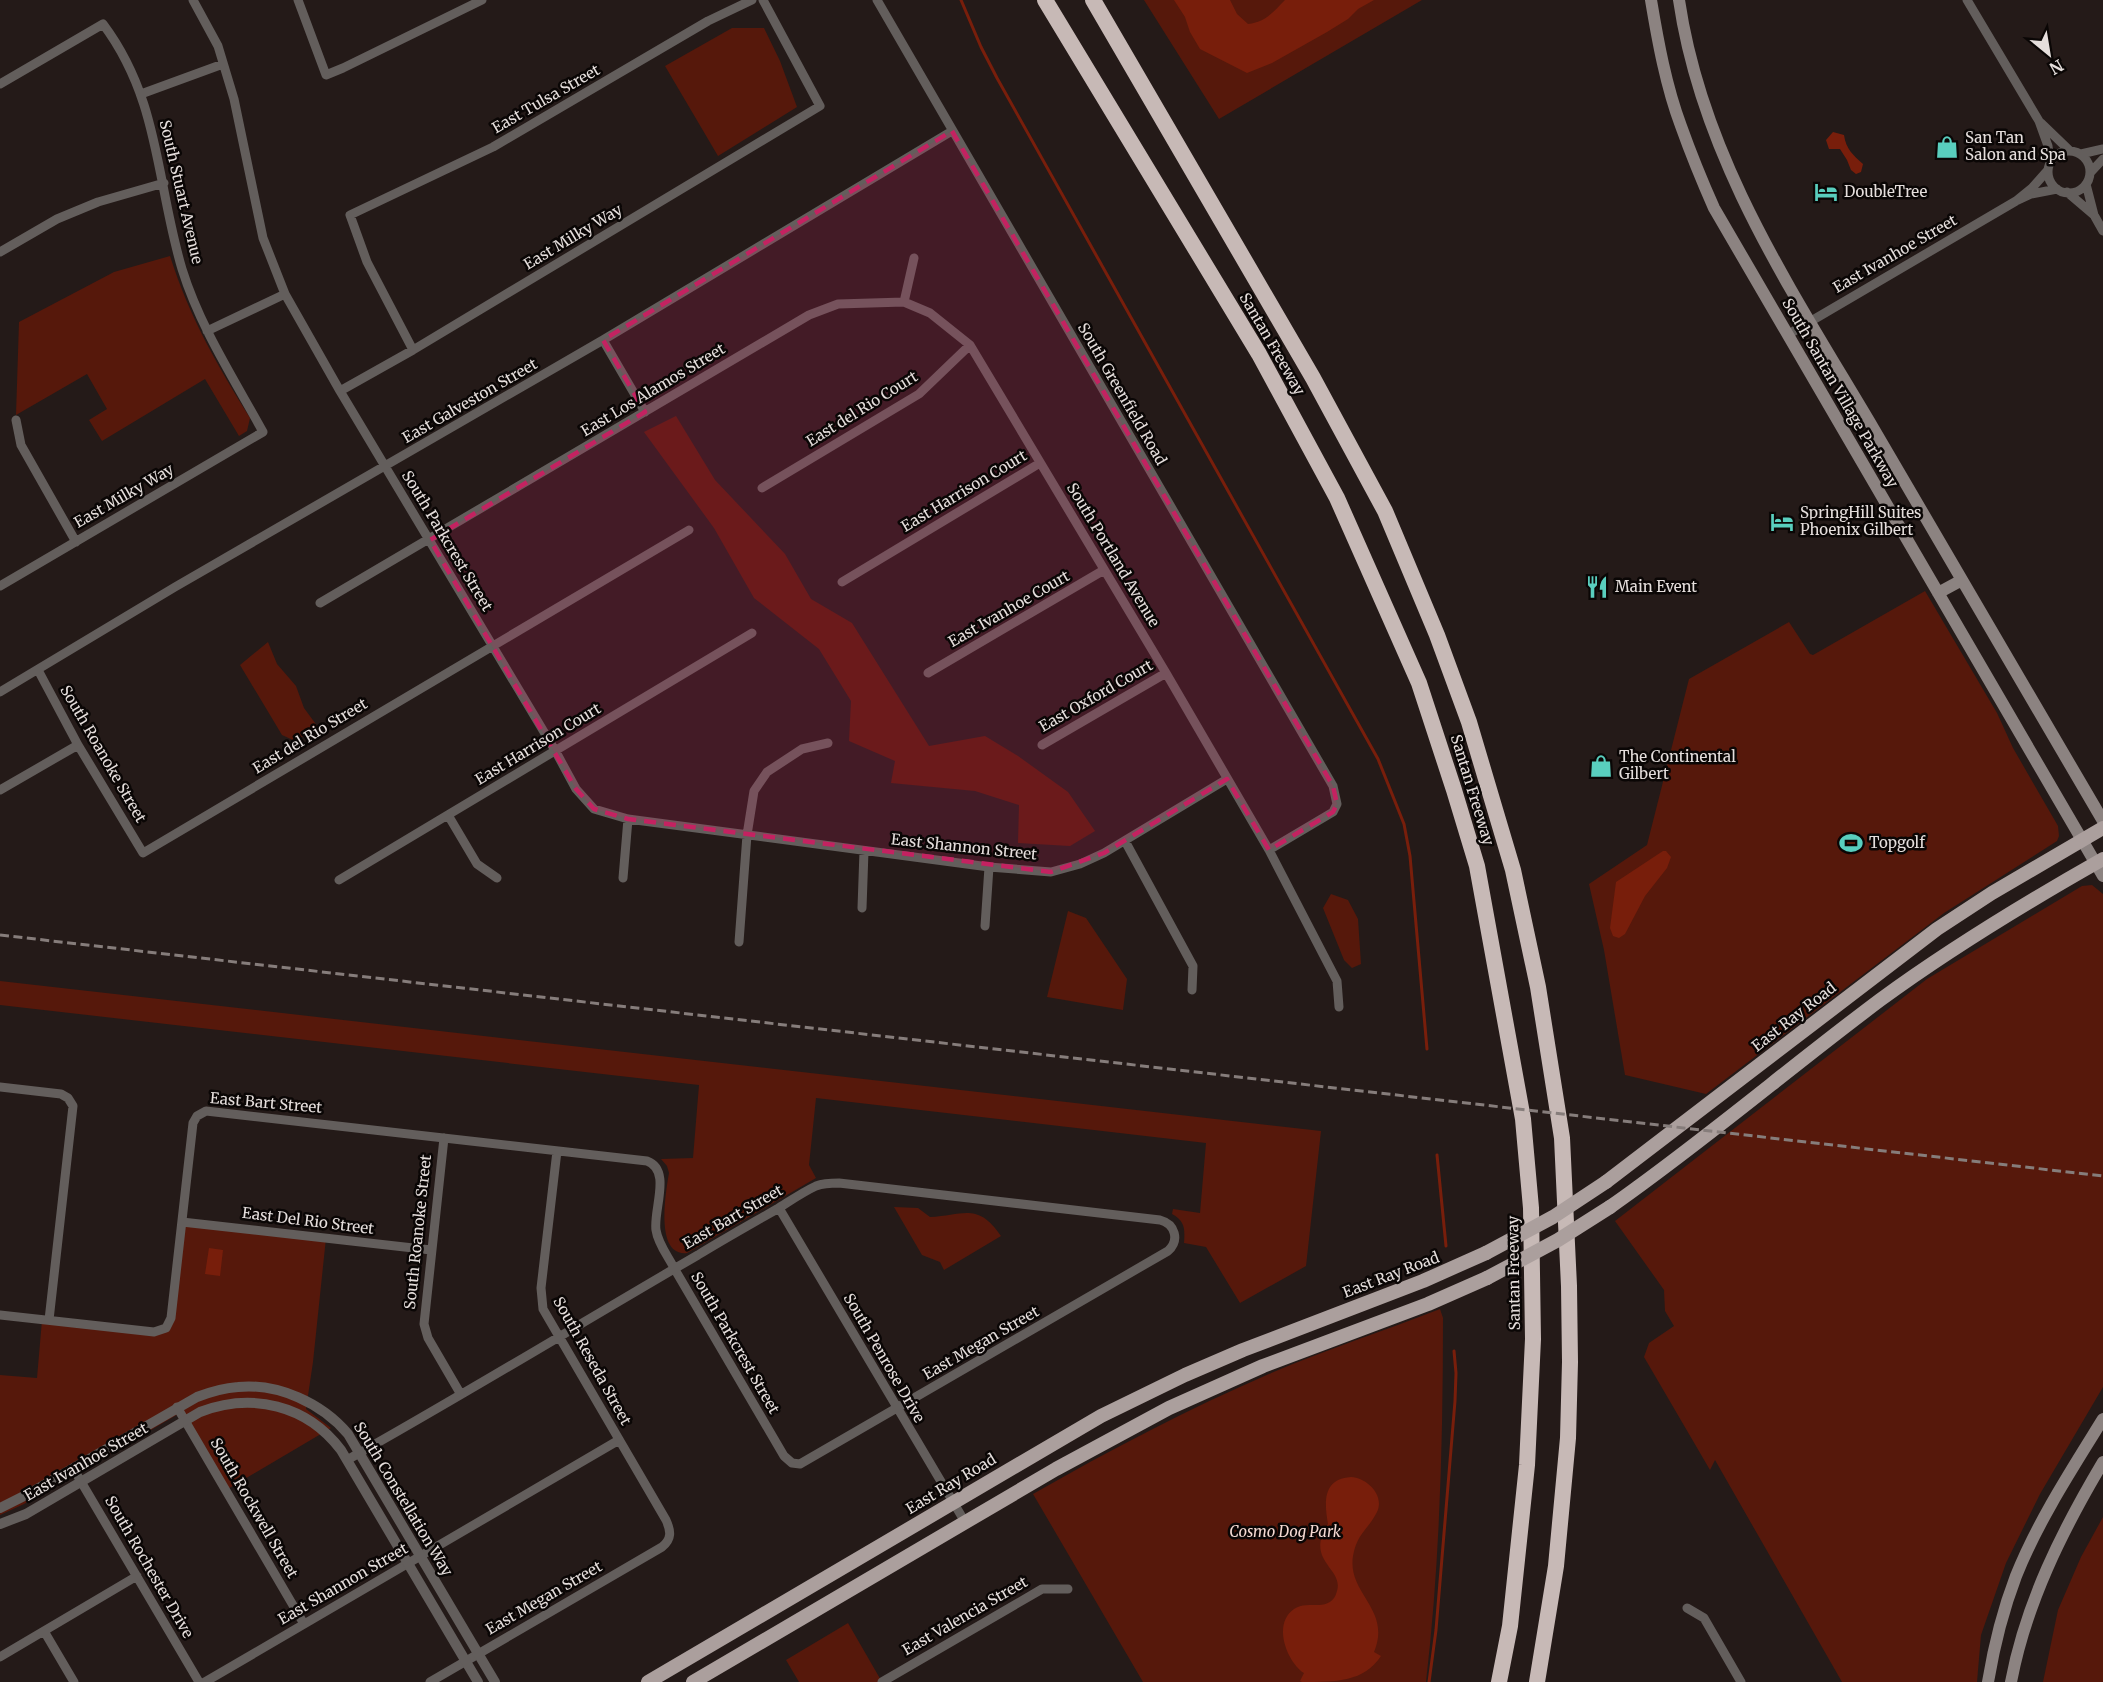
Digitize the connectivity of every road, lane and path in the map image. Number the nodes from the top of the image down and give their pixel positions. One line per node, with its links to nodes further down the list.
1 (193, 0): 12 (street, South Parkcrest Street)
2 (298, 0): 3 (street)
3 (482, 0)
4 (752, 0): 39 (street, East Tulsa Street)
5 (763, 0): 39 (street, East Milky Way)
6 (877, 0): 16 (street, South Greenfield Road)
7 (1045, 0): 137 (highway, Santan Freeway)
8 (1093, 0): 138 (highway, Santan Freeway)
9 (1651, 0): 36 (main road, South Santan Village Parkway)
10 (1679, 0): 34 (main road, South Santan Village Parkway)
11 (1967, 0): 15 (street)
12 (223, 64): 14 (street); 32 (street, South Parkcrest Street)
13 (0, 84): 14 (street, South Stuart Avenue)
14 (141, 94): 23 (street, South Stuart Avenue)
15 (2039, 121): 18 (street); 21 (street)
16 (952, 130): 37 (street, East Galveston Street); 75 (street, South Greenfield Road)
17 (2103, 149): 19 (street)
18 (2069, 150): 19 (street); 21 (street)
19 (2081, 154): 22 (street)
20 (2103, 159): 22 (street)
21 (2049, 166): 25 (street); 27 (street, East Ivanhoe Street)
22 (2090, 173): 24 (street)
23 (164, 183): 30 (street); 35 (street, South Stuart Avenue)
24 (2086, 183): 26 (street); 28 (street)
25 (2056, 189): 26 (street); 27 (street, East Ivanhoe Street)
26 (2067, 192): 28 (street)
27 (2016, 201): 34 (street, East Ivanhoe Street)
28 (2094, 215): 29 (street)
29 (2103, 231)
30 (0, 252)
31 (914, 258): 33 (street)
32 (285, 294): 35 (street); 40 (street, South Parkcrest Street)
33 (904, 302): 38 (street, South Portland Avenue); 41 (street, East Los Alamos Street)
34 (1810, 321): 36 (street, East Ivanhoe Street); 51 (main road, South Santan Village Parkway)
35 (207, 331): 43 (street, South Stuart Avenue)
36 (1789, 334): 54 (main road, South Santan Village Parkway)
37 (603, 340): 41 (street); 45 (street, East Galveston Street)
38 (970, 345): 44 (street, South Portland Avenue); 46 (street, East del Rio Court)
39 (413, 350): 40 (street, East Milky Way)
40 (339, 391): 45 (street, South Parkcrest Street)
41 (645, 412): 48 (street, East Los Alamos Street)
42 (16, 420): 49 (street)
43 (263, 432): 49 (street, East Milky Way)
44 (1040, 464): 50 (street, South Portland Avenue); 52 (street, East Harrison Court)
45 (385, 467): 48 (street, South Parkcrest Street); 58 (street, East Galveston Street)
46 (762, 488)
47 (689, 530): 57 (street)
48 (430, 540): 55 (street, East Los Alamos Street); 57 (street, South Parkcrest Street)
49 (76, 542): 53 (street, East Milky Way)
50 (1104, 570): 59 (street, East Ivanhoe Court); 60 (street, South Portland Avenue)
51 (1962, 580): 54 (main road); 70 (main road, South Santan Village Parkway)
52 (842, 582)
53 (0, 586)
54 (1938, 593): 73 (main road, South Santan Village Parkway)
55 (320, 603)
56 (752, 633): 65 (street, East Harrison Court)
57 (492, 645): 65 (street, South Parkcrest Street); 77 (street, East del Rio Street)
58 (38, 670): 61 (street, East Galveston Street); 63 (street, South Roanoke Street)
59 (928, 673)
60 (1166, 673): 64 (street, East Oxford Court); 66 (street, South Portland Avenue)
61 (0, 692)
62 (828, 743): 72 (street)
63 (78, 745): 67 (street); 77 (street, South Roanoke Street)
64 (1042, 745)
65 (556, 752): 68 (street, East Harrison Court); 69 (street, South Parkcrest Street)
66 (1227, 779): 74 (street, East Shannon Street); 75 (street, South Portland Avenue)
67 (0, 790)
68 (448, 815): 81 (street); 83 (street, East Harrison Court)
69 (628, 819): 72 (street, South Parkcrest Street); 82 (street)
70 (2103, 821)
71 (2103, 828): 73 (main road, East Ray Road)
72 (747, 835): 76 (street, East Shannon Street); 86 (street)
73 (2082, 840): 78 (main road, South Santan Village Parkway); 113 (main road, East Ray Road, bridge)
74 (1125, 841): 79 (street, East Shannon Street); 87 (street)
75 (1269, 850): 88 (street, South Portland Avenue)
76 (864, 851): 79 (street, East Shannon Street); 84 (street)
77 (143, 853)
78 (2099, 861): 80 (main road, South Santan Village Parkway); 115 (main road, bridge)
79 (989, 867): 85 (street)
80 (2103, 876)
81 (497, 878)
82 (623, 878)
83 (339, 880)
84 (862, 908)
85 (985, 926)
86 (739, 942)
87 (1192, 990)
88 (1339, 1007)
89 (0, 1087): 99 (street)
90 (444, 1138): 91 (street, East Bart Street); 94 (street, East Bart Street); 96 (street, South Roanoke Street)
91 (557, 1150): 92 (street, East Bart Street); 100 (street, South Reseda Street)
92 (655, 1165): 97 (street, South Parkcrest Street)
93 (779, 1208): 95 (street, East Bart Street); 97 (street, East Bart Street); 103 (street, South Penrose Drive)
94 (182, 1222): 96 (street, East Del Rio Street); 99 (street)
95 (1175, 1234): 103 (street, East Megan Street)
96 (431, 1250): 101 (street, South Roanoke Street)
97 (675, 1268): 100 (street, East Bart Street); 110 (street, South Parkcrest Street)
98 (0, 1315): 99 (street)
99 (49, 1320)
100 (558, 1336): 101 (street, East Bart Street); 106 (street, South Reseda Street)
101 (460, 1393): 107 (street, East Bart Street)
102 (176, 1408): 105 (street, South Rockwell Street); 107 (street, South Constellation Way); 111 (street, East Ivanhoe Street)
103 (897, 1410): 110 (street, East Megan Street); 113 (street, South Penrose Drive)
104 (2103, 1419): 140 (main road)
105 (185, 1421): 108 (street, South Constellation Way); 112 (street, East Ivanhoe Street); 123 (street, South Rockwell Street)
106 (619, 1440): 117 (street, South Reseda Street); 118 (street, East Shannon Street)
107 (360, 1453): 108 (street, East Bart Street); 118 (street, South Constellation Way)
108 (347, 1460): 119 (street, South Constellation Way)
109 (2103, 1462): 141 (main road)
110 (792, 1463)
111 (73, 1468): 112 (street, South Rochester Drive); 114 (street, East Ivanhoe Street)
112 (82, 1482): 116 (street, East Ivanhoe Street); 120 (street, South Rochester Drive)
113 (953, 1502): 115 (street, South Penrose Drive); 134 (main road, East Ray Road)
114 (0, 1508)
115 (965, 1522): 135 (main road)
116 (0, 1524)
117 (670, 1537): 125 (street, East Megan Street)
118 (420, 1556): 119 (street, East Shannon Street); 125 (street, South Constellation Way)
119 (407, 1564): 123 (street, East Shannon Street); 127 (street, South Constellation Way)
120 (137, 1576): 124 (street); 129 (street, South Rochester Drive)
121 (1068, 1589): 136 (street, East Valencia Street)
122 (1687, 1608): 139 (street)
123 (304, 1624): 130 (street, East Shannon Street)
124 (44, 1631): 126 (street); 128 (street)
125 (478, 1654): 127 (street, East Megan Street); 133 (street, South Constellation Way)
126 (0, 1657)
127 (466, 1661): 131 (street, East Megan Street); 132 (street, South Constellation Way)
128 (74, 1682)
129 (199, 1682)
130 (205, 1682)
131 (430, 1682)
132 (478, 1682)
133 (495, 1682)
134 (648, 1682)
135 (693, 1682)
136 (882, 1682)
137 (1498, 1682)
138 (1537, 1682)
139 (1741, 1682)
140 (1988, 1682)
141 (2011, 1682)

